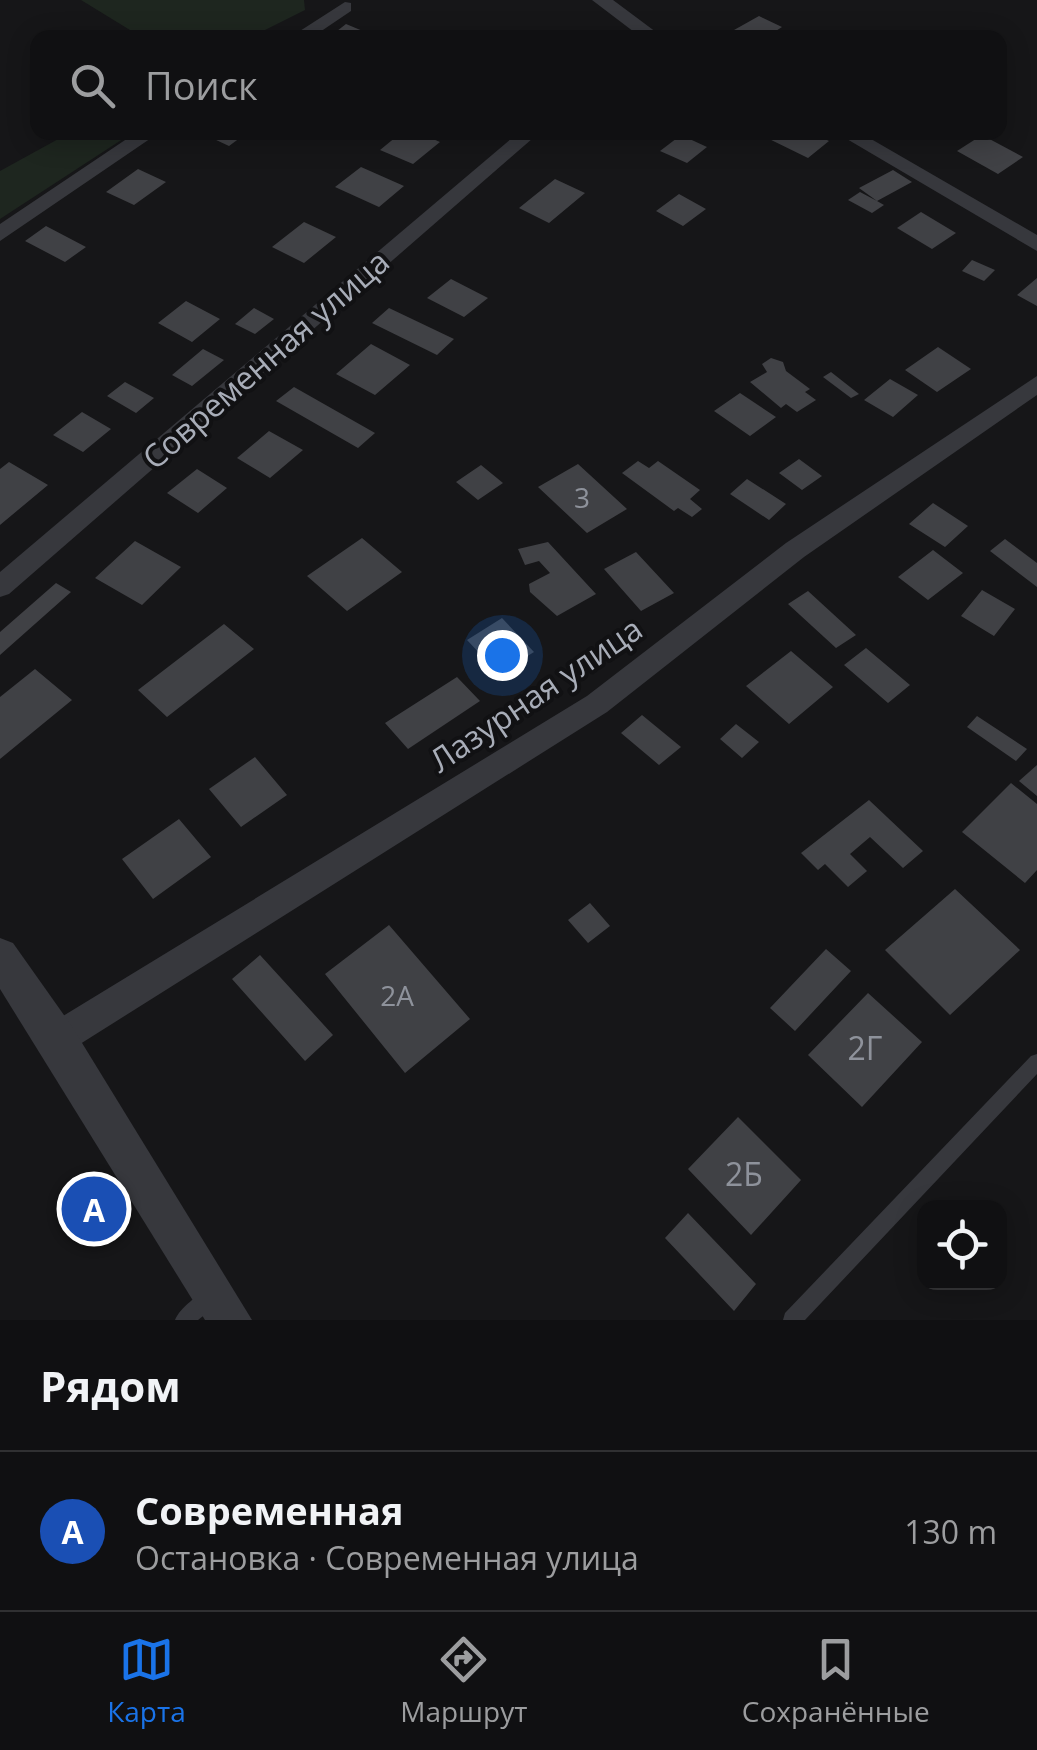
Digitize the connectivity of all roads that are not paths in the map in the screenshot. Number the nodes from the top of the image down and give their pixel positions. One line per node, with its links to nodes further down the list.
1 (600, 0): 4 (street)
2 (345, 7): 3 (street)
3 (310, 30)
4 (640, 30)
5 (139, 140): 8 (street)
6 (523, 140): 11 (street, Современная улица)
7 (858, 140): 9 (street)
8 (0, 234)
9 (1037, 244)
10 (1037, 384): 13 (street, Лазурная улица)
11 (0, 587)
12 (0, 956): 13 (street)
13 (56, 1039): 15 (street)
14 (1037, 1062): 16 (lane)
15 (210, 1311)
16 (792, 1320)

